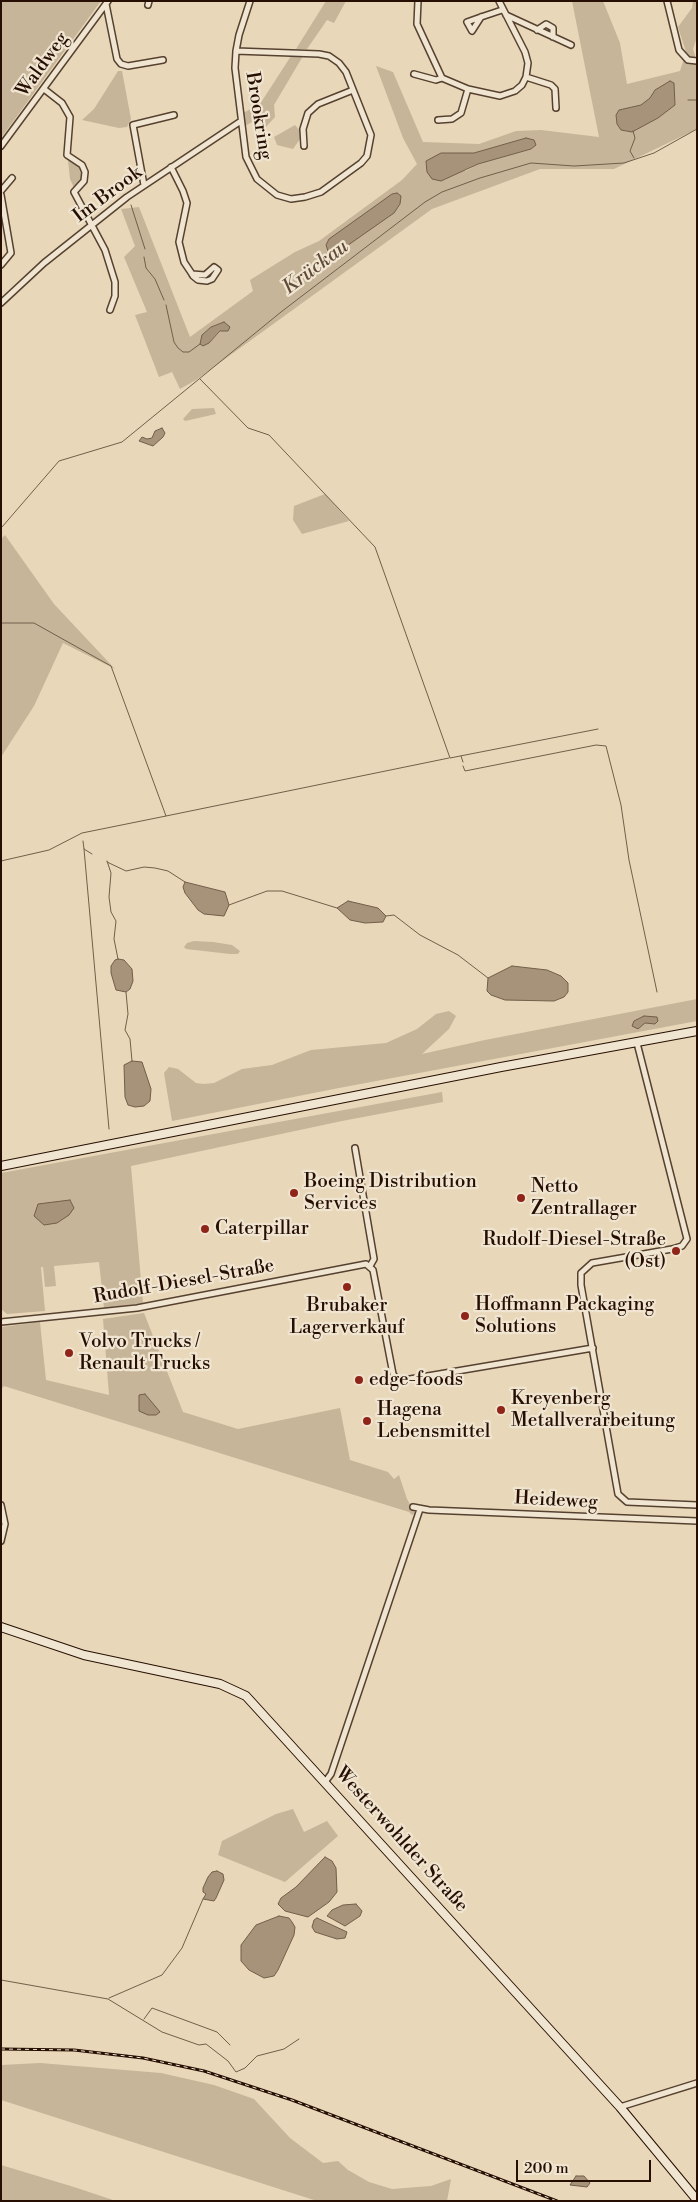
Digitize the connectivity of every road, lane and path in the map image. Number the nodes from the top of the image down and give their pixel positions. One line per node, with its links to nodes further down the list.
1 (250, 1): 11 (street, Brookring)
2 (418, 1): 15 (street)
3 (499, 1): 6 (street)
4 (666, 1): 13 (street)
5 (107, 3): 12 (street); 17 (street, Waldweg)
6 (504, 12): 7 (street); 8 (street); 16 (street)
7 (481, 17)
8 (537, 30): 9 (street); 9 (street)
9 (553, 37): 10 (street)
10 (570, 45)
11 (236, 51): 19 (street, Brookring); 23 (street, Brookring)
12 (163, 60)
13 (697, 61)
14 (414, 74): 15 (street)
15 (442, 78): 18 (street)
16 (526, 78): 18 (street); 20 (street)
17 (44, 89): 24 (street, Waldweg); 31 (street)
18 (468, 89): 22 (street)
19 (353, 90): 23 (street, Brookring); 25 (street)
20 (556, 108)
21 (174, 115): 28 (street)
22 (438, 120)
23 (241, 121): 26 (street, Im Brook)
24 (1, 146)
25 (304, 146)
26 (171, 167): 28 (street, Im Brook); 33 (street)
27 (12, 178): 29 (street)
28 (144, 185): 31 (street, Im Brook)
29 (1, 191)
30 (1, 196): 32 (street)
31 (93, 224): 34 (street, Im Brook); 35 (street)
32 (1, 265)
33 (192, 274): 33 (street)
34 (1, 303)
35 (110, 310)
36 (697, 1031): 37 (street)
37 (637, 1043): 39 (street); 42 (street)
38 (355, 1148): 40 (street)
39 (1, 1166)
40 (370, 1266): 41 (street, Rudolf-Diesel-Straße); 42 (street)
41 (1, 1322)
42 (593, 1348): 44 (street)
43 (1, 1505): 48 (street)
44 (697, 1505)
45 (413, 1507): 46 (street, Heideweg)
46 (420, 1509): 47 (street, Heideweg); 50 (street)
47 (697, 1521)
48 (1, 1541)
49 (1, 1628): 50 (street, Westerwohlder Straße)
50 (325, 1782): 52 (street, Westerwohlder Straße)
51 (697, 2083): 52 (street)
52 (620, 2107): 53 (street, Westerwohlder Straße)
53 (697, 2200)

